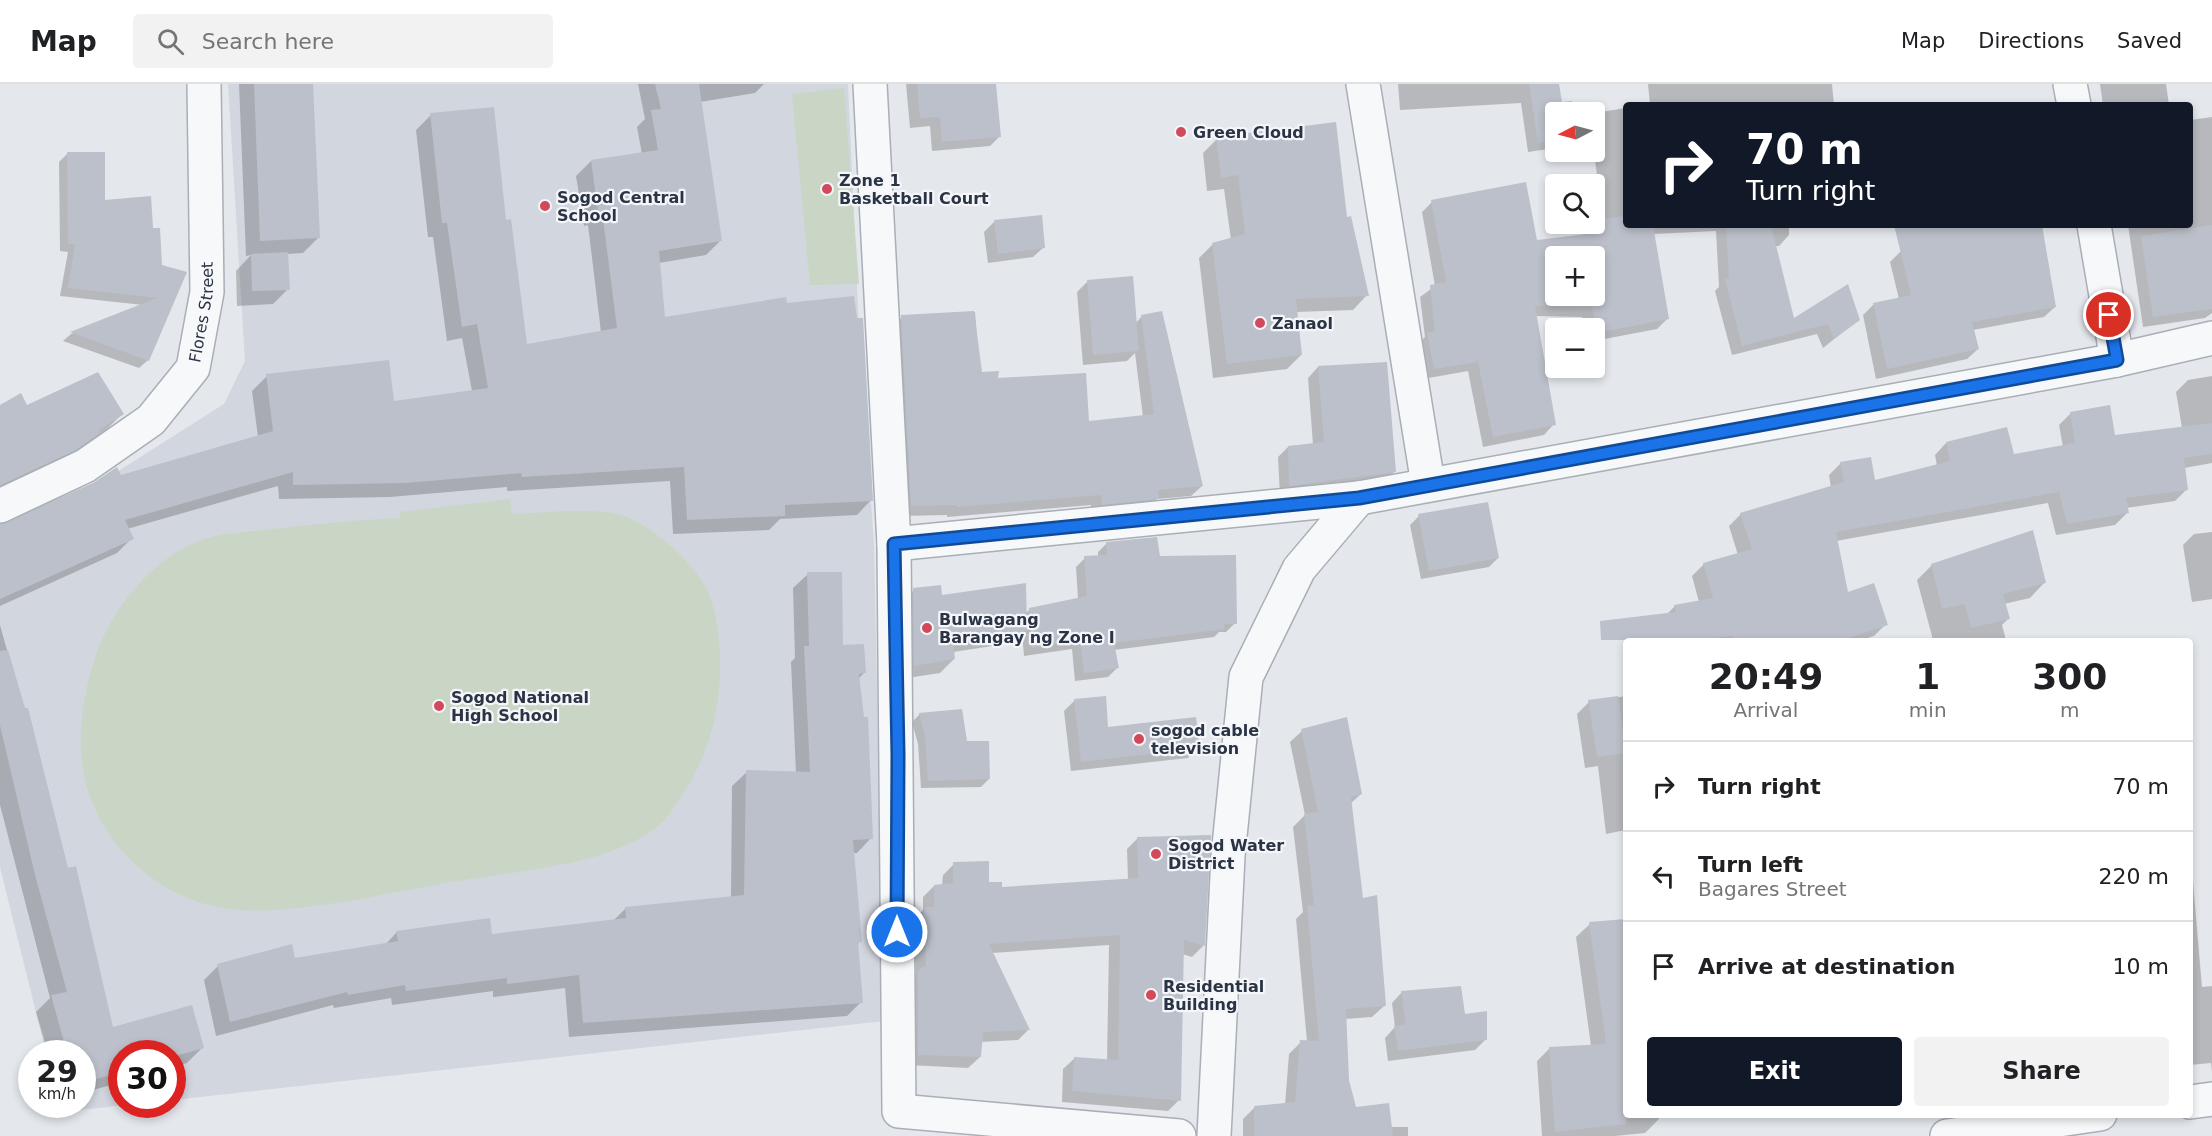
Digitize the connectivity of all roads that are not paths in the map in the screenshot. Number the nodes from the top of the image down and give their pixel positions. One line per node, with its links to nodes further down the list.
1 (204, 84): 11 (street, Flores Street)
2 (870, 84): 12 (street)
3 (1363, 84): 9 (street)
4 (2070, 84): 5 (street)
5 (2073, 102)
6 (2095, 228): 8 (street)
7 (2212, 338): 8 (street)
8 (2117, 360): 9 (street)
9 (1428, 484): 10 (street)
10 (1359, 498): 12 (street); 17 (street)
11 (0, 506)
12 (894, 544): 16 (street)
13 (2212, 1099): 14 (street)
14 (2193, 1102)
15 (2072, 1118): 18 (street)
16 (1179, 1136)
17 (1214, 1136)
18 (1947, 1136)

